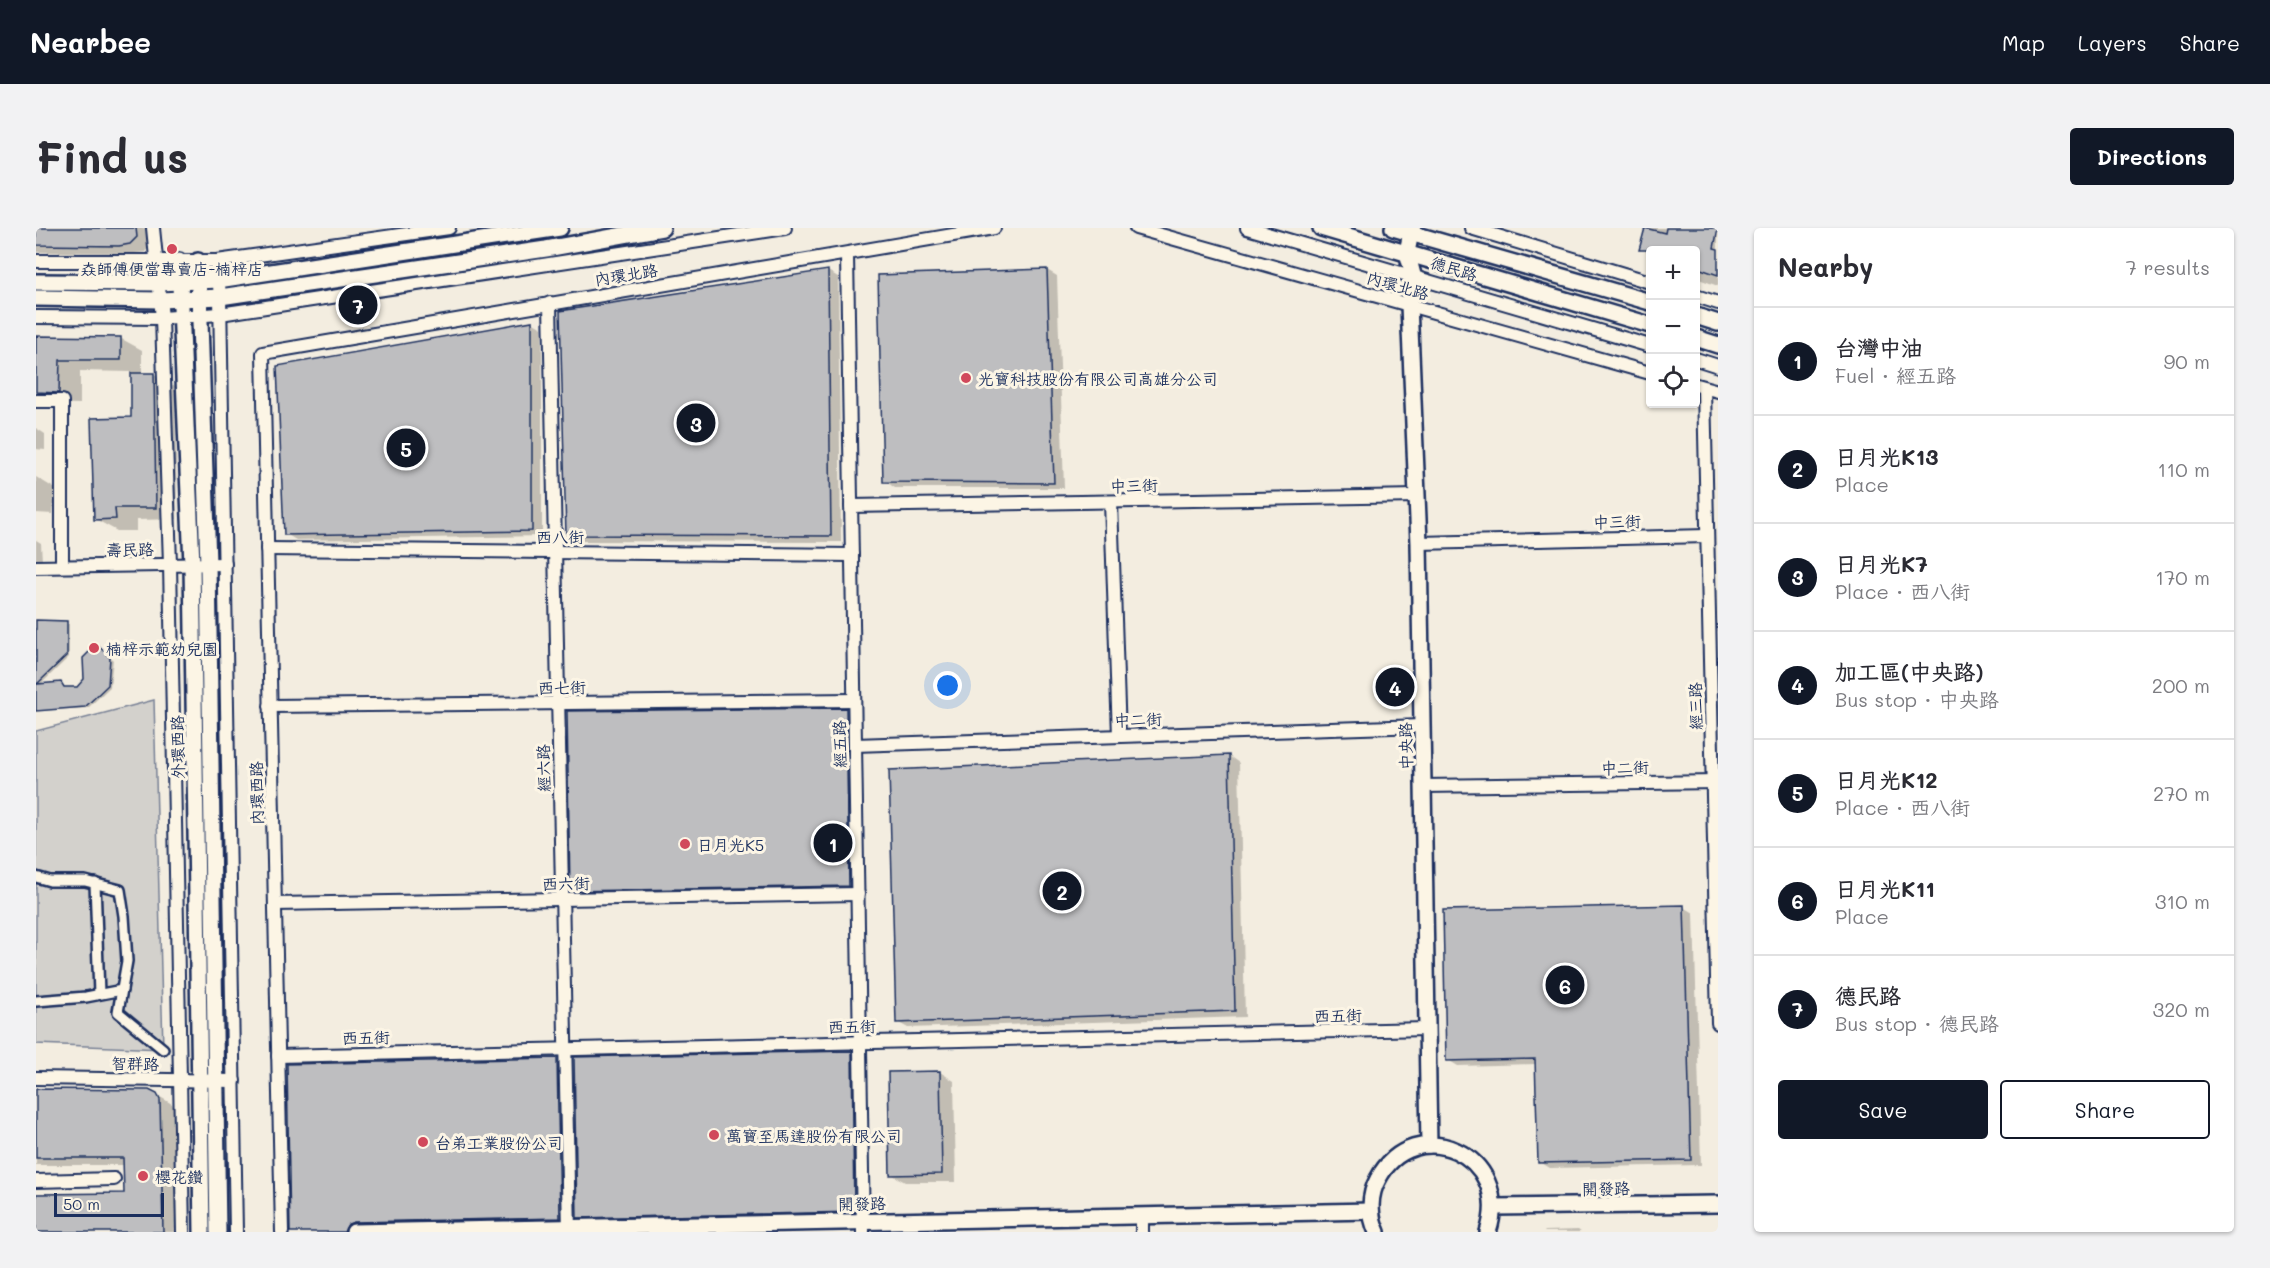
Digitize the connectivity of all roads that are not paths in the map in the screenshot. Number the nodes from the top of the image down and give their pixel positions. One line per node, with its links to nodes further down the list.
1 (153, 228): 23 (street, 外環西路)
2 (448, 228): 12 (street)
3 (560, 228): 13 (street)
4 (662, 228): 20 (street)
5 (785, 228): 15 (street)
6 (994, 228): 19 (street, 內環北路)
7 (1137, 228): 44 (street, 內環北路)
8 (1247, 228): 28 (street, 德民路)
9 (1321, 228): 18 (street, 德民路)
10 (1394, 228): 14 (street, 德民路)
11 (1472, 228): 31 (street)
12 (430, 229): 17 (street); 26 (street)
13 (542, 230): 17 (street); 20 (street)
14 (1412, 230): 16 (street, 德民路); 18 (street)
15 (729, 232): 20 (street)
16 (1433, 234): 21 (street); 41 (street, 德民路)
17 (433, 248): 27 (street); 29 (street)
18 (1407, 252): 21 (street, 德民路); 28 (street)
19 (848, 255): 42 (street, 內環北路); 65 (street, 經五路)
20 (547, 257): 27 (street)
21 (1425, 257): 28 (street); 52 (street, 德民路)
22 (36, 261): 23 (street)
23 (157, 261): 24 (street); 34 (street, 外環西路)
24 (179, 261): 25 (street); 33 (street, 外環西路)
25 (198, 261): 26 (street); 30 (street, 外環西路)
26 (217, 261): 29 (street)
27 (439, 273): 35 (street); 45 (street)
28 (1413, 275): 44 (street, 中央路); 54 (street, 德民路)
29 (218, 280): 30 (street); 35 (street)
30 (199, 281): 33 (street); 37 (street, 外環西路)
31 (1646, 281)
32 (36, 282): 34 (street)
33 (181, 282): 34 (street); 39 (street, 外環西路)
34 (159, 283): 40 (street, 外環西路)
35 (220, 297): 37 (street); 45 (street)
36 (36, 298): 40 (street)
37 (200, 298): 39 (street); 46 (street, 外環西路)
38 (1700, 298): 43 (street)
39 (181, 299): 40 (street); 48 (street, 外環西路)
40 (160, 300): 49 (street, 外環西路)
41 (1646, 301)
42 (549, 303): 56 (street, 內環北路); 69 (street, 經六路)
43 (1718, 303)
44 (1409, 305): 59 (street, 內環北路); 63 (street, 中央路)
45 (220, 314): 46 (street); 73 (street)
46 (201, 315): 48 (street); 72 (street, 外環西路)
47 (36, 317): 49 (street)
48 (182, 317): 49 (street); 72 (street, 外環西路)
49 (162, 318): 71 (street, 外環西路)
50 (1700, 318): 51 (street)
51 (1718, 323)
52 (1646, 324)
53 (1700, 340): 55 (street)
54 (1646, 345)
55 (1718, 345)
56 (263, 353): 68 (street, 內環西路)
57 (1700, 361): 58 (street)
58 (1718, 366)
59 (1646, 372)
60 (1700, 387): 61 (street); 66 (street, 經三路)
61 (1718, 392)
62 (36, 401): 74 (street)
63 (1418, 496): 64 (street, 中三街); 67 (street, 中央路)
64 (1111, 502): 65 (street, 中三街); 80 (street)
65 (851, 506): 70 (street, 經五路)
66 (1707, 536): 67 (street, 中三街); 82 (street, 經三路)
67 (1419, 543): 79 (street, 中央路)
68 (267, 549): 69 (street, 西八街); 78 (street, 內環西路)
69 (555, 552): 70 (street, 西八街); 77 (street, 經六路)
70 (852, 555): 76 (street, 經五路)
71 (170, 564): 72 (street, 壽民路); 74 (street, 壽民路); 100 (street, 外環西路)
72 (200, 564): 73 (street, 壽民路); 99 (street, 外環西路)
73 (225, 564): 101 (street)
74 (62, 566): 75 (street, 壽民路)
75 (36, 567)
76 (854, 700): 77 (street, 西七街); 81 (street, 經五路)
77 (558, 703): 78 (street, 西七街); 87 (street, 經六路)
78 (270, 706): 88 (street, 內環西路)
79 (1422, 726): 80 (street, 中二街); 83 (street, 中央路)
80 (1119, 736): 81 (street, 中二街)
81 (855, 745): 86 (street, 經五路)
82 (1715, 782): 83 (street, 中二街); 92 (street, 經三路)
83 (1424, 786): 93 (street, 中央路)
84 (36, 877): 85 (street)
85 (95, 883): 89 (street); 90 (street)
86 (858, 894): 87 (street, 西六街); 94 (street, 經五路)
87 (562, 899): 88 (street, 西六街); 96 (street, 經六路)
88 (275, 904): 97 (street, 內環西路)
89 (122, 990): 90 (street); 95 (street)
90 (99, 994): 91 (street)
91 (36, 1000)
92 (1718, 1023)
93 (1427, 1029): 94 (street, 西五街); 102 (street, 中央路)
94 (860, 1042): 96 (street, 西五街); 109 (street, 經五路)
95 (163, 1049)
96 (565, 1049): 97 (street, 西五街); 110 (street, 經六路)
97 (278, 1056): 115 (street, 內環西路)
98 (36, 1078): 100 (street, 智群路)
99 (209, 1080): 100 (street, 智群路); 101 (street, 智群路); 112 (street, 外環西路); 113 (street, 外環西路)
100 (180, 1081): 111 (street, 外環西路)
101 (234, 1081): 114 (street)
102 (1429, 1145): 106 (street); 107 (street)
103 (114, 1179): 104 (street)
104 (36, 1181)
105 (1718, 1204): 106 (street, 開發路)
106 (1494, 1207): 119 (street)
107 (1371, 1211): 108 (street, 開發路); 118 (street)
108 (1142, 1215): 109 (street, 開發路); 117 (street)
109 (863, 1227): 110 (street, 開發路)
110 (569, 1230): 116 (street, 開發路)
111 (183, 1232)
112 (202, 1232)
113 (218, 1232)
114 (236, 1232)
115 (282, 1232)
116 (354, 1232)
117 (1142, 1232)
118 (1377, 1232)
119 (1488, 1232)

